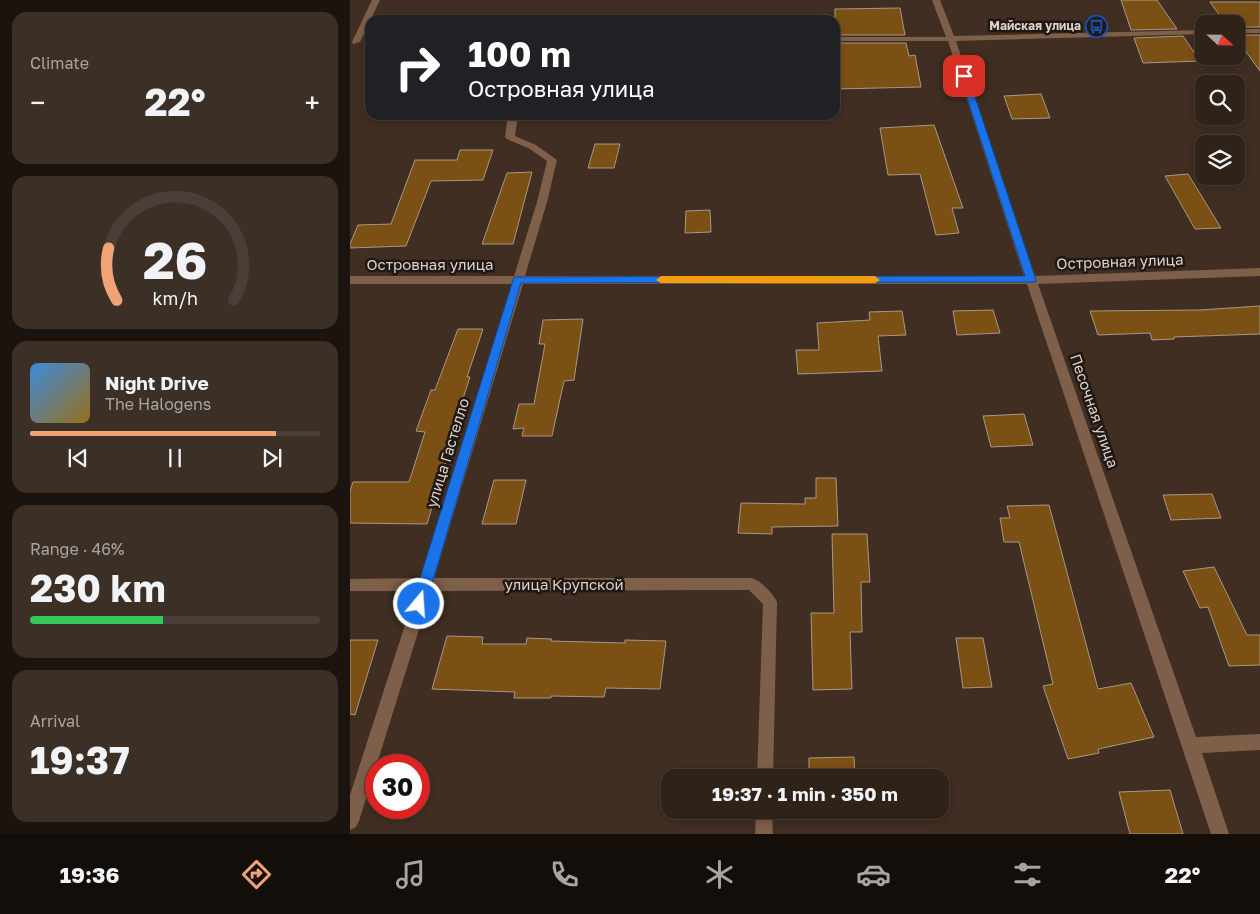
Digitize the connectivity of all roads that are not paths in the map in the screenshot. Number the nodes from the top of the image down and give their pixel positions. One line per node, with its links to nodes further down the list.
1 (376, 0): 3 (street)
2 (936, 0): 9 (street, Песочная улица)
3 (369, 15)
4 (365, 24): 10 (street)
5 (1245, 31): 6 (street)
6 (1260, 31)
7 (1195, 32): 9 (street)
8 (840, 39): 9 (street)
9 (952, 39): 15 (street, Песочная улица)
10 (357, 42)
11 (512, 120): 14 (street, улица Гастелло)
12 (1260, 272): 15 (street, Островная улица)
13 (350, 280): 14 (street, Островная улица)
14 (518, 280): 15 (street, Островная улица); 17 (street, улица Гастелло)
15 (1031, 280): 19 (street, Песочная улица)
16 (350, 585): 17 (street, улица Крупской)
17 (425, 586): 20 (street, улица Крупской); 22 (street, улица Гастелло)
18 (1260, 742): 19 (street)
19 (1191, 744): 24 (street, Песочная улица)
20 (765, 769)
21 (764, 819): 23 (street)
22 (350, 821)
23 (764, 834)
24 (1220, 834)

